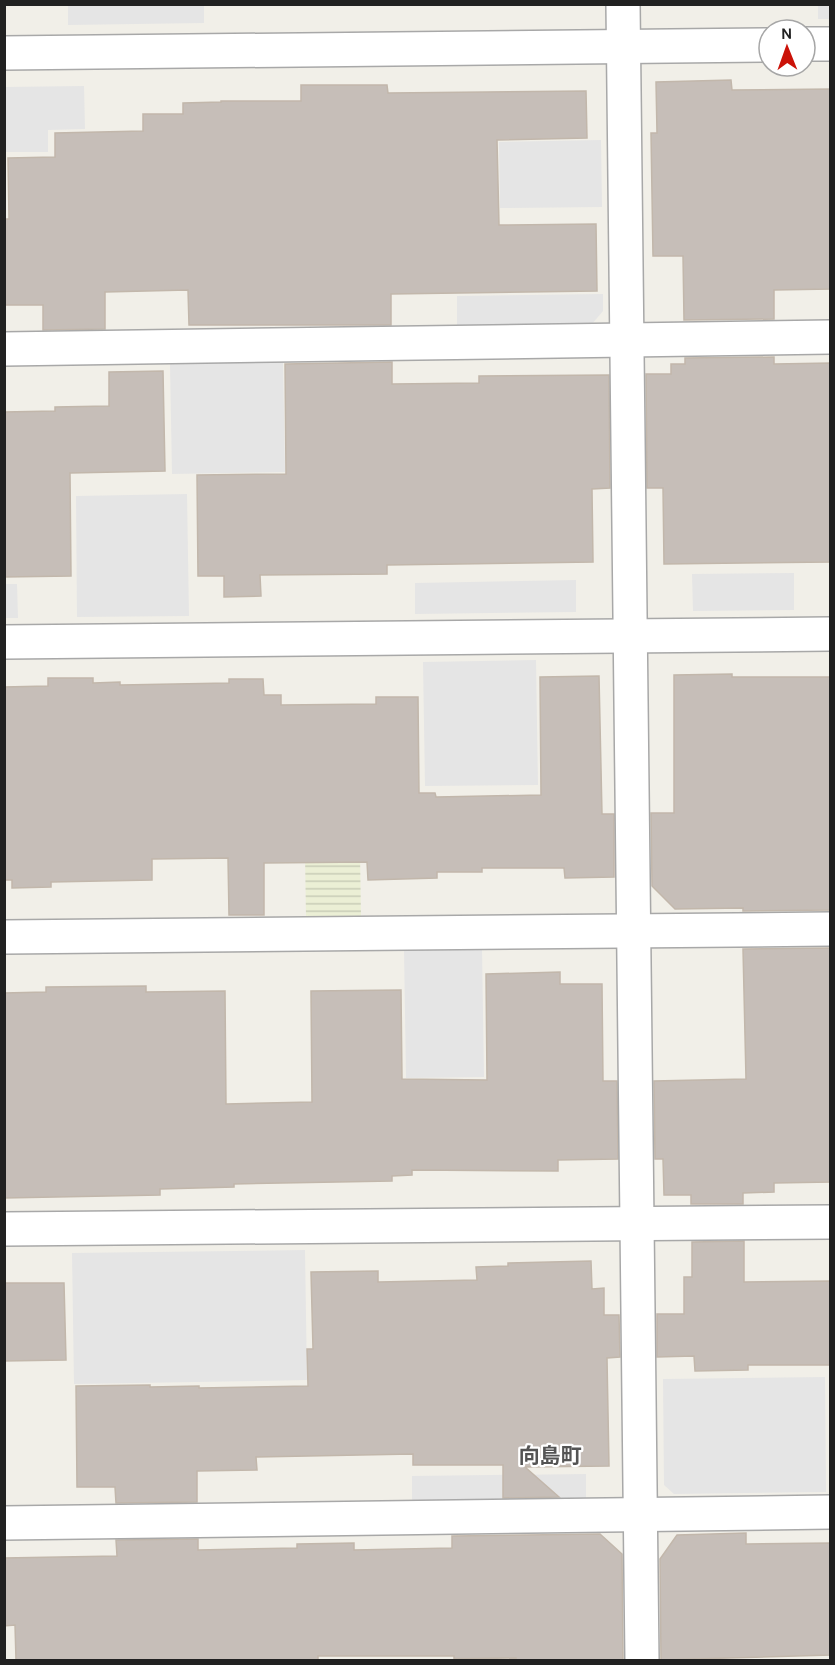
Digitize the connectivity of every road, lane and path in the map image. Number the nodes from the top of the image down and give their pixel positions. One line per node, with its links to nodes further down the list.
1 (623, 4): 3 (street)
2 (757, 45): 3 (street)
3 (624, 46): 4 (street); 6 (street)
4 (4, 53)
5 (831, 337): 6 (street)
6 (628, 340): 7 (street); 9 (street)
7 (4, 349)
8 (831, 634): 9 (street)
9 (632, 636): 10 (street); 12 (street)
10 (4, 642)
11 (831, 929): 12 (street)
12 (634, 931): 13 (street); 15 (street)
13 (4, 938)
14 (831, 1222): 15 (street)
15 (637, 1224): 16 (street); 18 (street)
16 (4, 1229)
17 (831, 1512): 18 (street)
18 (640, 1515): 19 (street); 20 (street)
19 (4, 1523)
20 (642, 1660)

